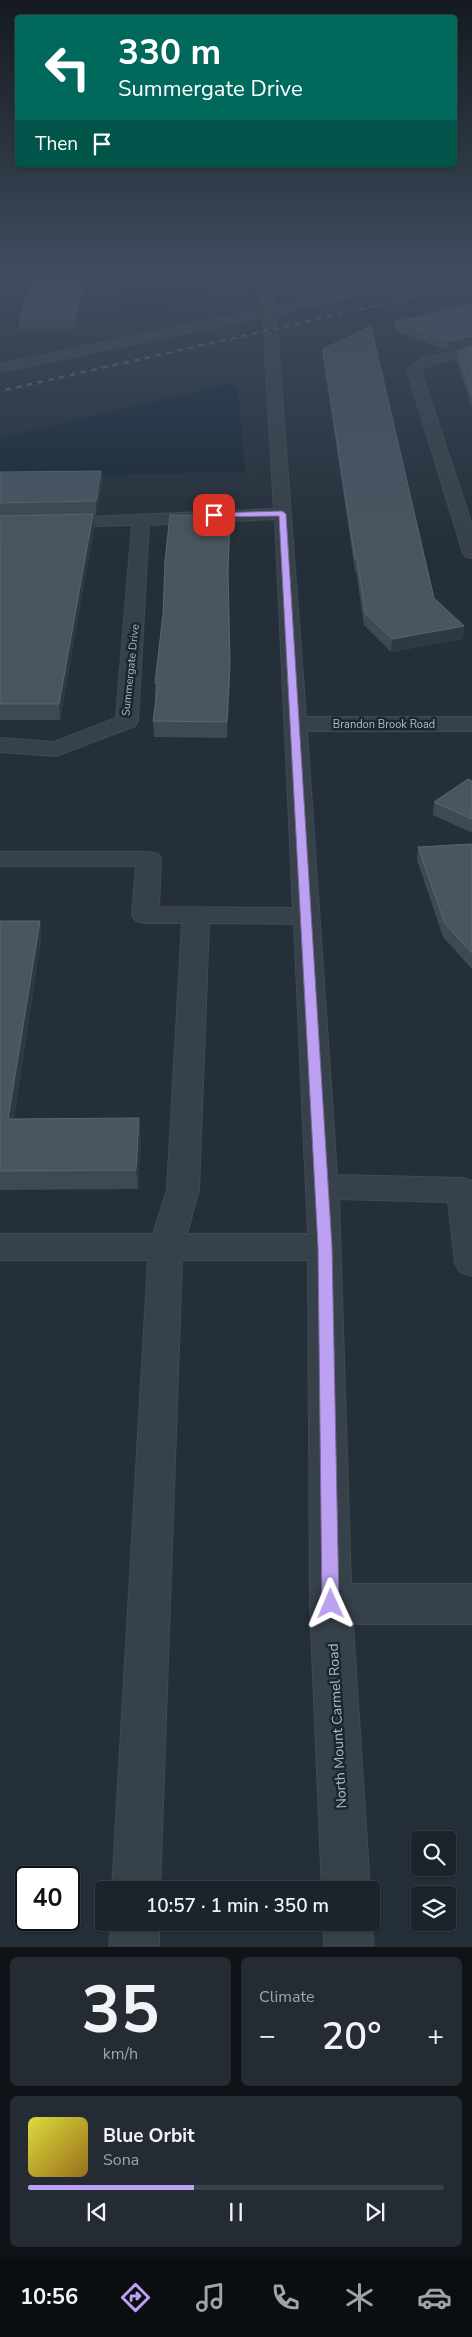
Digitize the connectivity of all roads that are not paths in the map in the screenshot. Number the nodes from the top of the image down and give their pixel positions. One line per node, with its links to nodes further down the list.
1 (274, 366): 3 (street, North Mount Carmel Road)
2 (420, 366): 6 (street)
3 (282, 514): 4 (street); 7 (street, North Mount Carmel Road)
4 (141, 520): 5 (street); 9 (street, Summergate Drive)
5 (0, 523)
6 (472, 553)
7 (296, 724): 8 (street, Brandon Brook Road); 12 (street, North Mount Carmel Road)
8 (472, 724)
9 (0, 746)
10 (0, 859): 11 (street)
11 (196, 915): 12 (street); 15 (street)
12 (307, 916): 13 (street, North Mount Carmel Road)
13 (322, 1187): 16 (street, North Mount Carmel Road); 17 (street)
14 (0, 1247): 15 (street)
15 (166, 1247): 16 (street); 20 (street)
16 (325, 1247): 18 (street, North Mount Carmel Road)
17 (472, 1262)
18 (331, 1604): 19 (street); 21 (street, North Mount Carmel Road)
19 (472, 1604)
20 (136, 1881)
21 (346, 1881)
22 (135, 1931): 24 (street)
23 (348, 1931): 25 (street)
24 (134, 1947)
25 (349, 1947)

